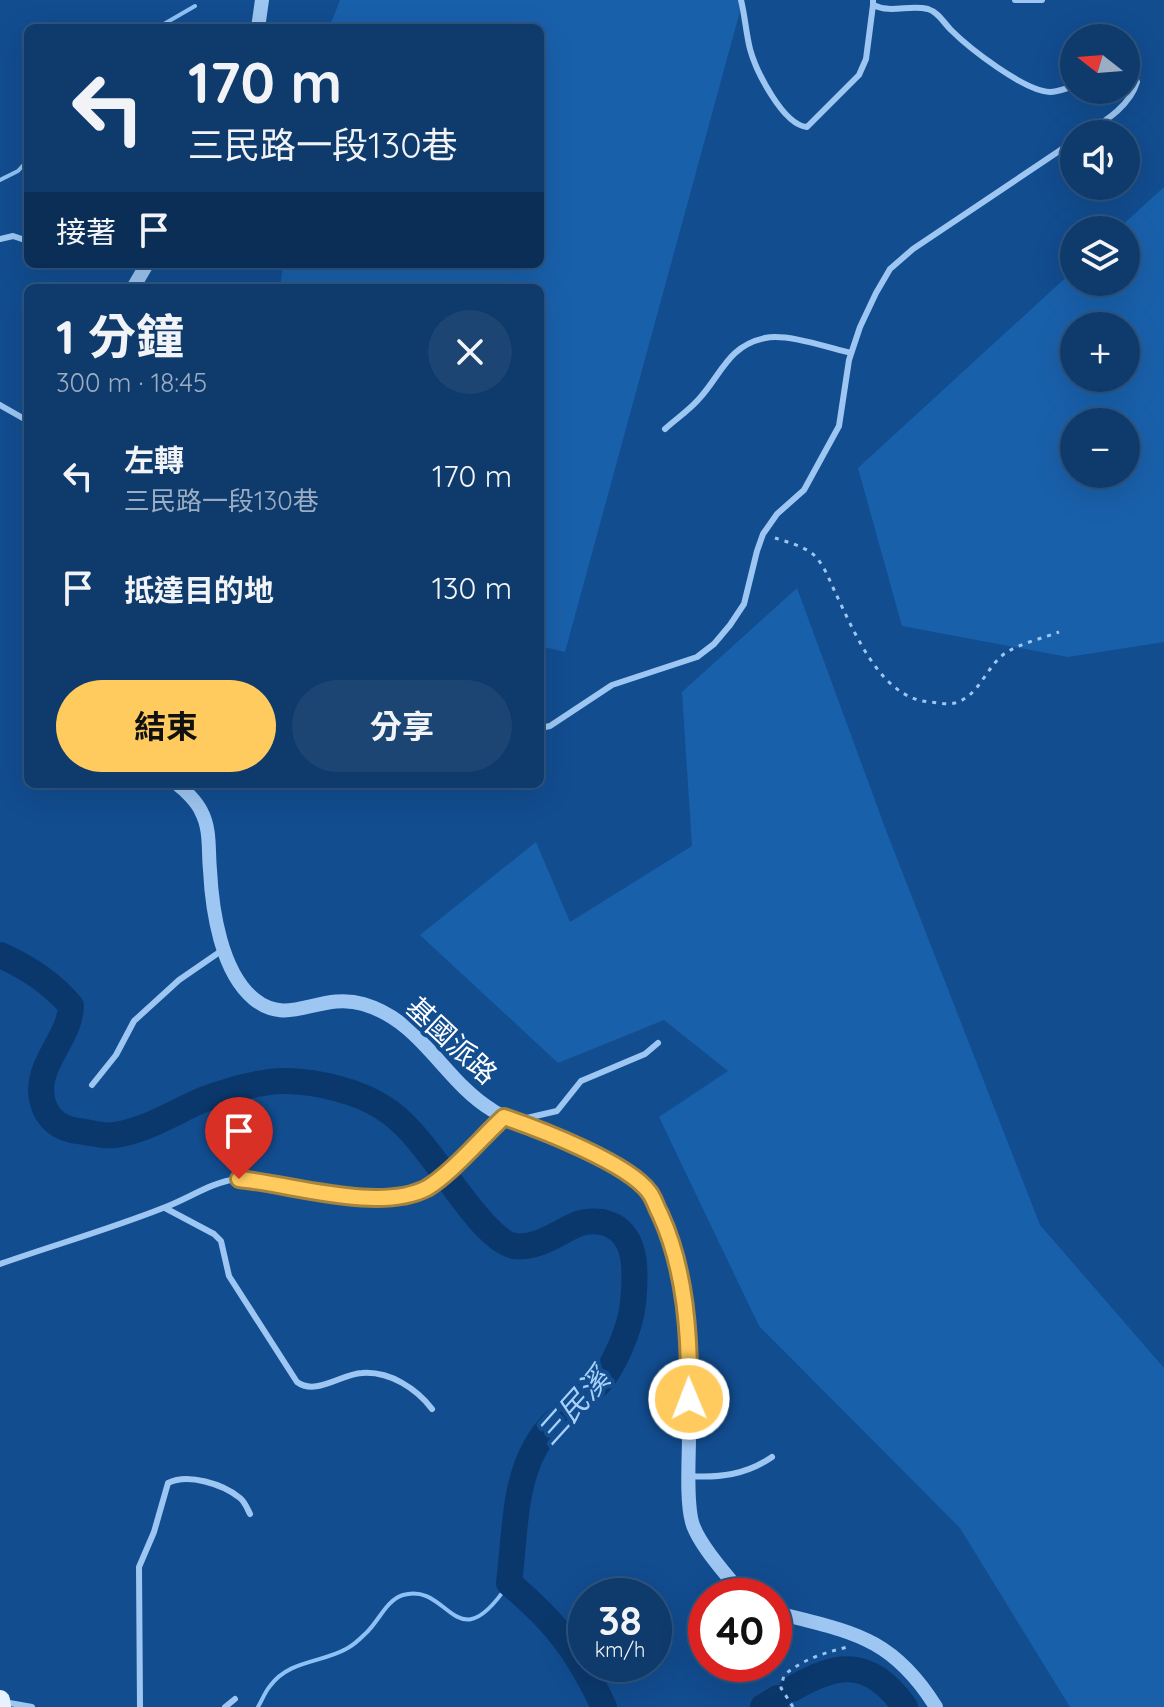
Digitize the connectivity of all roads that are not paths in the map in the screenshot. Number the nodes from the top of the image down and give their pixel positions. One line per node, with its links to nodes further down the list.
1 (262, 0): 6 (street)
2 (741, 0): 5 (lane)
3 (1015, 0): 4 (lane)
4 (1042, 0)
5 (873, 3): 7 (lane)
6 (259, 24)
7 (1060, 89)
8 (1124, 104): 9 (lane)
9 (1103, 120)
10 (1060, 150): 13 (lane)
11 (0, 239): 12 (lane)
12 (24, 240)
13 (851, 353): 16 (lane); 17 (lane)
14 (0, 405): 15 (lane)
15 (24, 419)
16 (665, 429)
17 (544, 727)
18 (181, 788): 19 (street, 基國派路)
19 (225, 949): 21 (lane); 22 (street, 基國派路)
20 (658, 1043): 22 (lane)
21 (92, 1085)
22 (509, 1119): 23 (lane); 27 (street, 基國派路)
23 (165, 1208): 24 (lane); 25 (lane)
24 (0, 1264)
25 (432, 1409)
26 (772, 1457): 27 (lane)
27 (689, 1476): 29 (street, 基國派路)
28 (250, 1514): 34 (lane)
29 (730, 1578)
30 (792, 1616): 36 (street)
31 (235, 1699): 35 (lane)
32 (0, 1703): 33 (lane)
33 (32, 1707)
34 (140, 1707)
35 (225, 1707)
36 (936, 1707)

